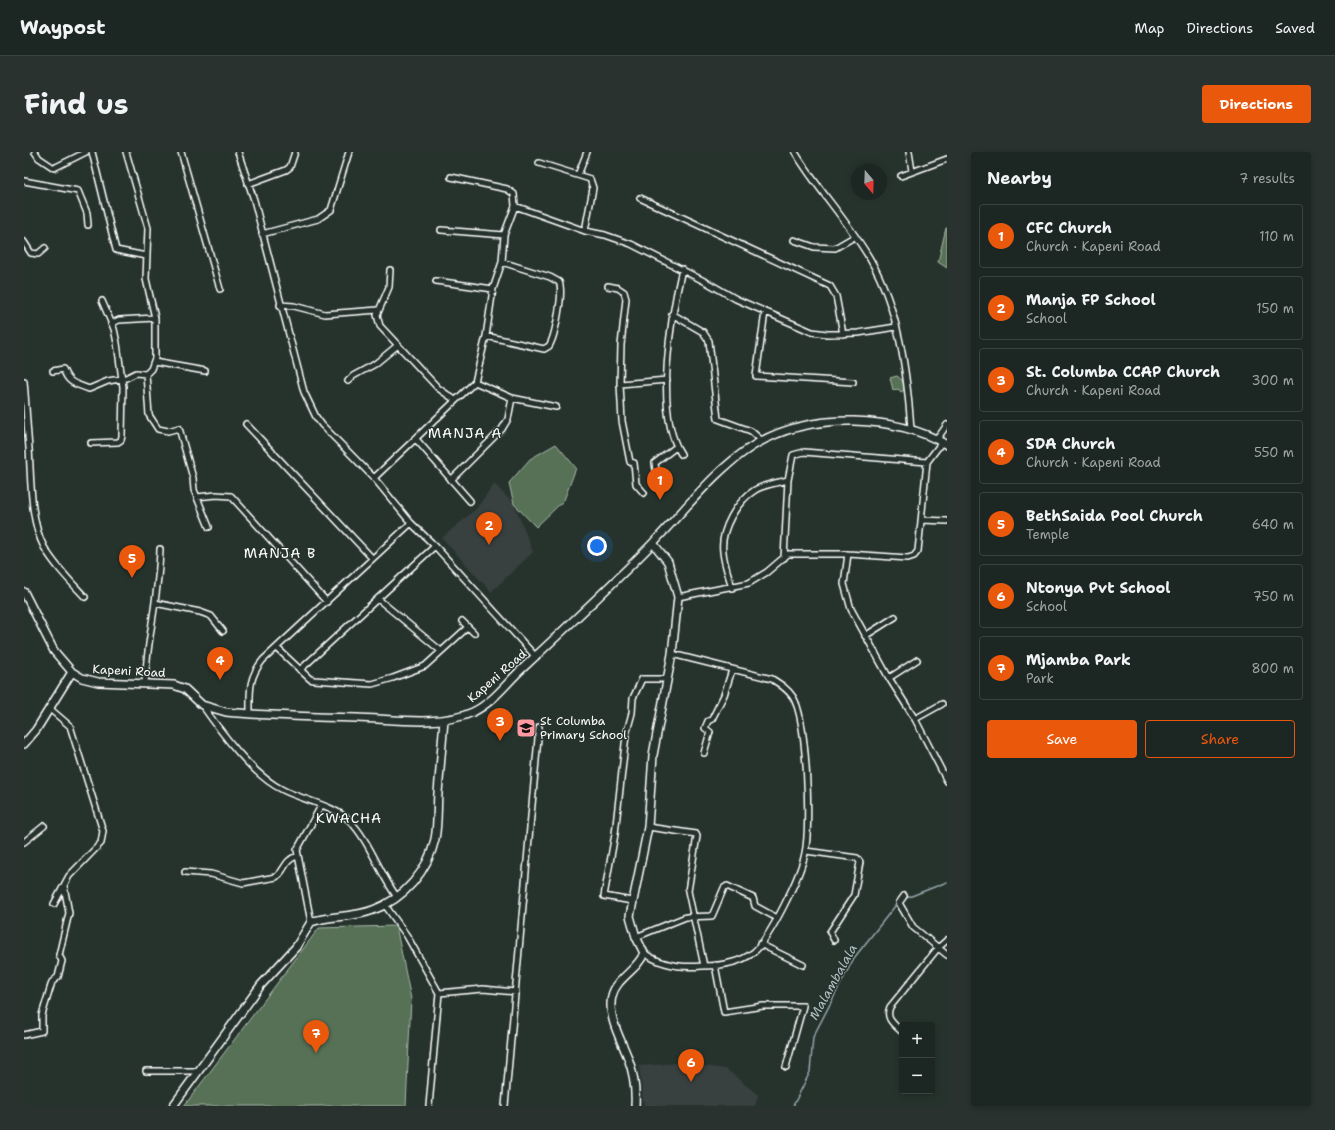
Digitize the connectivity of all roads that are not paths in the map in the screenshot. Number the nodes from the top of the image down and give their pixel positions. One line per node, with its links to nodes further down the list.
1 (36, 152): 2 (street)
2 (86, 152)
3 (92, 152): 31 (street)
4 (126, 152): 31 (street)
5 (181, 152): 38 (street)
6 (238, 152): 19 (street)
7 (295, 152): 19 (street)
8 (349, 152): 25 (street)
9 (587, 152): 15 (street)
10 (795, 152): 27 (street)
11 (909, 152): 14 (street)
12 (947, 159): 14 (street)
13 (539, 163): 15 (street)
14 (912, 171): 16 (street)
15 (578, 175): 24 (street)
16 (901, 176)
17 (451, 178): 21 (street)
18 (24, 181): 22 (street)
19 (248, 184): 25 (street)
20 (640, 198): 47 (street)
21 (515, 206): 24 (street); 26 (street)
22 (88, 225)
23 (441, 230): 26 (street)
24 (585, 232): 33 (street)
25 (262, 234): 40 (street)
26 (504, 236): 32 (street)
27 (854, 236): 28 (street); 46 (street)
28 (794, 240)
29 (24, 242): 30 (street)
30 (45, 248)
31 (146, 256): 44 (street)
32 (502, 262): 37 (street); 48 (street)
33 (682, 269): 42 (street); 43 (street)
34 (390, 270): 41 (street)
35 (436, 281): 37 (street)
36 (608, 286): 60 (street)
37 (493, 289): 48 (street)
38 (220, 290)
39 (102, 301): 45 (street)
40 (280, 306): 41 (street); 76 (street)
41 (378, 310): 49 (street)
42 (765, 312): 47 (street); 59 (street)
43 (672, 314): 55 (street); 68 (street)
44 (155, 318): 45 (street); 50 (street)
45 (112, 324): 54 (street)
46 (896, 327): 47 (street); 66 (street)
47 (843, 334)
48 (486, 336): 58 (street)
49 (398, 345): 57 (street); 62 (street)
50 (154, 362): 52 (street); 53 (street)
51 (53, 371): 54 (street)
52 (205, 371)
53 (146, 374): 54 (street); 81 (street)
54 (121, 378): 70 (street)
55 (667, 380): 60 (street); 71 (street)
56 (24, 381): 74 (street)
57 (348, 381)
58 (475, 382): 61 (street); 62 (street)
59 (853, 382)
60 (620, 384): 80 (street)
61 (512, 398): 63 (street); 77 (street)
62 (455, 400): 67 (street)
63 (556, 407)
64 (246, 424): 91 (street)
65 (947, 425): 69 (street)
66 (911, 428): 68 (main road, Kapeni Road); 69 (main road, Kapeni Road)
67 (415, 438): 76 (street); 77 (street)
68 (761, 440): 87 (main road, Kapeni Road)
69 (942, 442): 73 (street)
70 (91, 443)
71 (676, 447): 72 (street); 79 (street)
72 (682, 454)
73 (927, 462): 78 (street); 83 (street)
74 (30, 469): 75 (street); 95 (street)
75 (24, 470)
76 (374, 478): 85 (street)
77 (451, 480): 82 (street)
78 (788, 480): 92 (street); 93 (street)
79 (658, 485)
80 (644, 493)
81 (197, 497): 86 (street); 98 (street)
82 (470, 501)
83 (921, 520): 84 (street); 90 (street)
84 (947, 521)
85 (411, 523): 88 (street); 91 (street)
86 (209, 527)
87 (653, 543): 96 (main road); 109 (main road, Kapeni Road)
88 (435, 546): 97 (street); 109 (street)
89 (160, 549): 99 (street)
90 (848, 554): 92 (street); 105 (street)
91 (372, 558): 98 (street)
92 (784, 558): 93 (street)
93 (732, 588): 96 (street)
94 (24, 592): 113 (main road, Kapeni Road)
95 (85, 597)
96 (678, 597): 108 (main road)
97 (378, 599): 107 (street); 111 (street)
98 (327, 602): 106 (street)
99 (155, 603): 103 (street); 116 (street)
100 (895, 617): 105 (street)
101 (462, 622): 102 (street)
102 (468, 627): 104 (street); 107 (street)
103 (223, 631)
104 (474, 633)
105 (865, 636): 114 (street)
106 (277, 648): 111 (street); 120 (street)
107 (441, 651): 111 (street)
108 (672, 654): 112 (street); 115 (main road)
109 (536, 657): 122 (main road, Kapeni Road)
110 (917, 660): 114 (street)
111 (300, 670)
112 (732, 670): 125 (street); 132 (street)
113 (72, 672): 116 (main road, Kapeni Road); 119 (main road)
114 (889, 678): 121 (street)
115 (667, 679): 130 (main road); 138 (street)
116 (145, 684): 118 (main road, Kapeni Road)
117 (942, 704): 121 (street)
118 (202, 705): 120 (main road, Kapeni Road); 128 (street)
119 (50, 709): 124 (main road); 135 (street)
120 (250, 714): 122 (main road, Kapeni Road)
121 (915, 719): 126 (street)
122 (444, 720): 137 (main road)
123 (539, 727): 154 (street)
124 (24, 744)
125 (704, 753)
126 (945, 769): 127 (street)
127 (947, 781)
128 (321, 806): 133 (street); 137 (street)
129 (44, 826): 131 (street)
130 (648, 827): 138 (main road); 141 (street)
131 (25, 840)
132 (806, 851): 142 (street); 145 (street)
133 (297, 856): 134 (street); 143 (street)
134 (185, 872)
135 (64, 886): 139 (street); 157 (street)
136 (904, 896): 148 (street)
137 (397, 897): 140 (main road)
138 (632, 902): 144 (main road)
139 (54, 904)
140 (385, 905): 143 (main road); 155 (street)
141 (694, 916): 142 (street); 144 (street); 153 (street)
142 (776, 918): 147 (street)
143 (311, 922): 160 (main road)
144 (636, 937): 149 (main road)
145 (834, 940)
146 (947, 940): 148 (street)
147 (760, 944): 151 (street); 152 (street)
148 (938, 948): 150 (street); 156 (street)
149 (644, 953): 153 (street); 164 (main road)
150 (947, 955)
151 (715, 965): 153 (street); 158 (street)
152 (803, 965)
153 (704, 966)
154 (516, 992): 155 (street); 163 (street)
155 (439, 993): 162 (street)
156 (899, 1029)
157 (24, 1035)
158 (786, 1067)
159 (146, 1071): 160 (street)
160 (198, 1071): 161 (main road)
161 (173, 1106)
162 (429, 1106)
163 (505, 1106)
164 (634, 1106)

